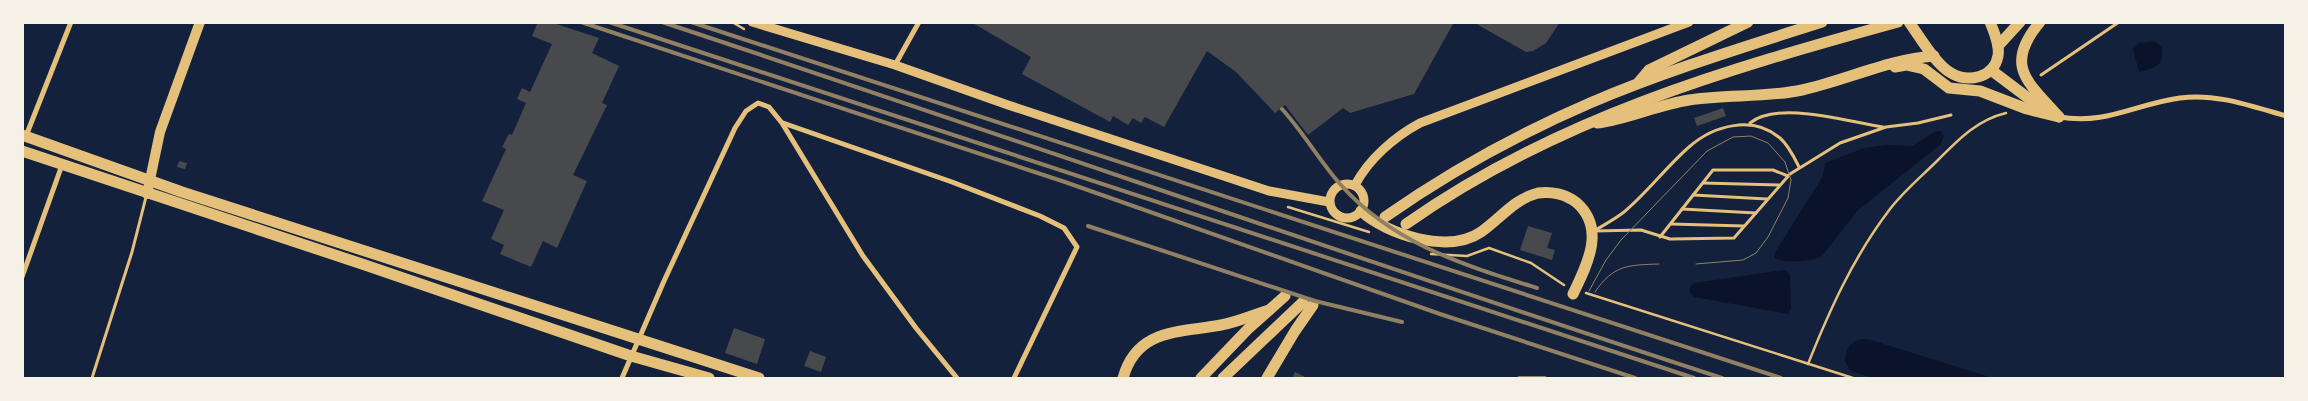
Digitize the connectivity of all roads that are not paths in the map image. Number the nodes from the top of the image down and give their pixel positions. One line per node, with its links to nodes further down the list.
1 (72, 22): 28 (street)
2 (200, 22): 33 (main road)
3 (752, 22): 16 (street)
4 (919, 22): 16 (street)
5 (1689, 22): 35 (street)
6 (1748, 22): 20 (main road)
7 (1822, 22): 20 (main road)
8 (1898, 22): 26 (main road)
9 (1909, 22): 15 (main road)
10 (2020, 22): 14 (main road)
11 (2040, 22): 23 (main road)
12 (2119, 22): 19 (lane)
13 (1990, 23): 14 (main road)
14 (1998, 46): 18 (main road)
15 (1934, 56): 17 (main road); 18 (main road)
16 (895, 65): 40 (street)
17 (1878, 69): 23 (main road); 26 (main road)
18 (1991, 70): 23 (main road)
19 (2041, 75)
20 (1637, 84): 44 (main road)
21 (1951, 115): 27 (lane)
22 (2286, 116): 23 (street)
23 (2059, 117)
24 (782, 123): 54 (street); 60 (street); 61 (street)
25 (1750, 124): 27 (lane); 31 (lane); 48 (lane)
26 (1580, 126): 45 (main road)
27 (1886, 127): 31 (lane)
28 (24, 136): 33 (main road)
29 (22, 151): 30 (main road)
30 (62, 164): 37 (main road); 50 (street)
31 (1799, 167): 32 (lane)
32 (1788, 176): 34 (lane); 36 (lane)
33 (151, 180): 37 (main road); 54 (main road)
34 (1702, 183): 36 (lane); 38 (lane)
35 (1355, 185): 40 (street); 42 (street)
36 (1780, 186): 39 (lane)
37 (147, 194): 55 (main road); 56 (lane)
38 (1693, 195): 39 (lane); 41 (lane)
39 (1768, 199): 43 (lane)
40 (1329, 202): 42 (street)
41 (1682, 208): 43 (lane); 46 (lane)
42 (1363, 213): 48 (main road)
43 (1756, 213): 47 (lane)
44 (1385, 217)
45 (1406, 224)
46 (1670, 224): 47 (lane); 49 (lane)
47 (1745, 226): 49 (lane)
48 (1593, 231): 49 (lane); 51 (main road)
49 (1660, 237)
50 (22, 277)
51 (1574, 290)
52 (1285, 296): 53 (main road)
53 (1269, 310): 62 (main road); 63 (main road)
54 (639, 339): 55 (street); 59 (main road)
55 (631, 356): 57 (street); 58 (main road)
56 (92, 378)
57 (622, 378)
58 (709, 378)
59 (759, 378)
60 (957, 378)
61 (1014, 378)
62 (1123, 378)
63 (1201, 378)
64 (1224, 378): 65 (main road)
65 (1268, 378)

